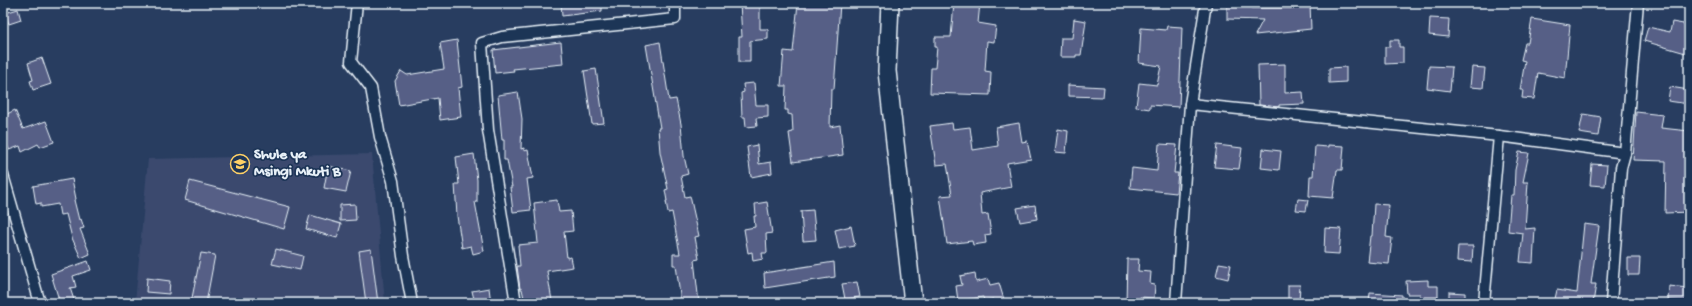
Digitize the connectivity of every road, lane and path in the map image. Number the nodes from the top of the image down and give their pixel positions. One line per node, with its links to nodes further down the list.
1 (357, 3): 11 (street)
2 (675, 3): 12 (street)
3 (890, 3): 13 (highway)
4 (1206, 3): 6 (street)
5 (1638, 3): 8 (street)
6 (1190, 104): 7 (street); 14 (street)
7 (1499, 136): 8 (street); 15 (street)
8 (1625, 153): 16 (street)
9 (3, 175): 10 (street)
10 (40, 303)
11 (412, 303)
12 (516, 303)
13 (913, 303)
14 (1176, 303)
15 (1484, 303)
16 (1611, 303)

